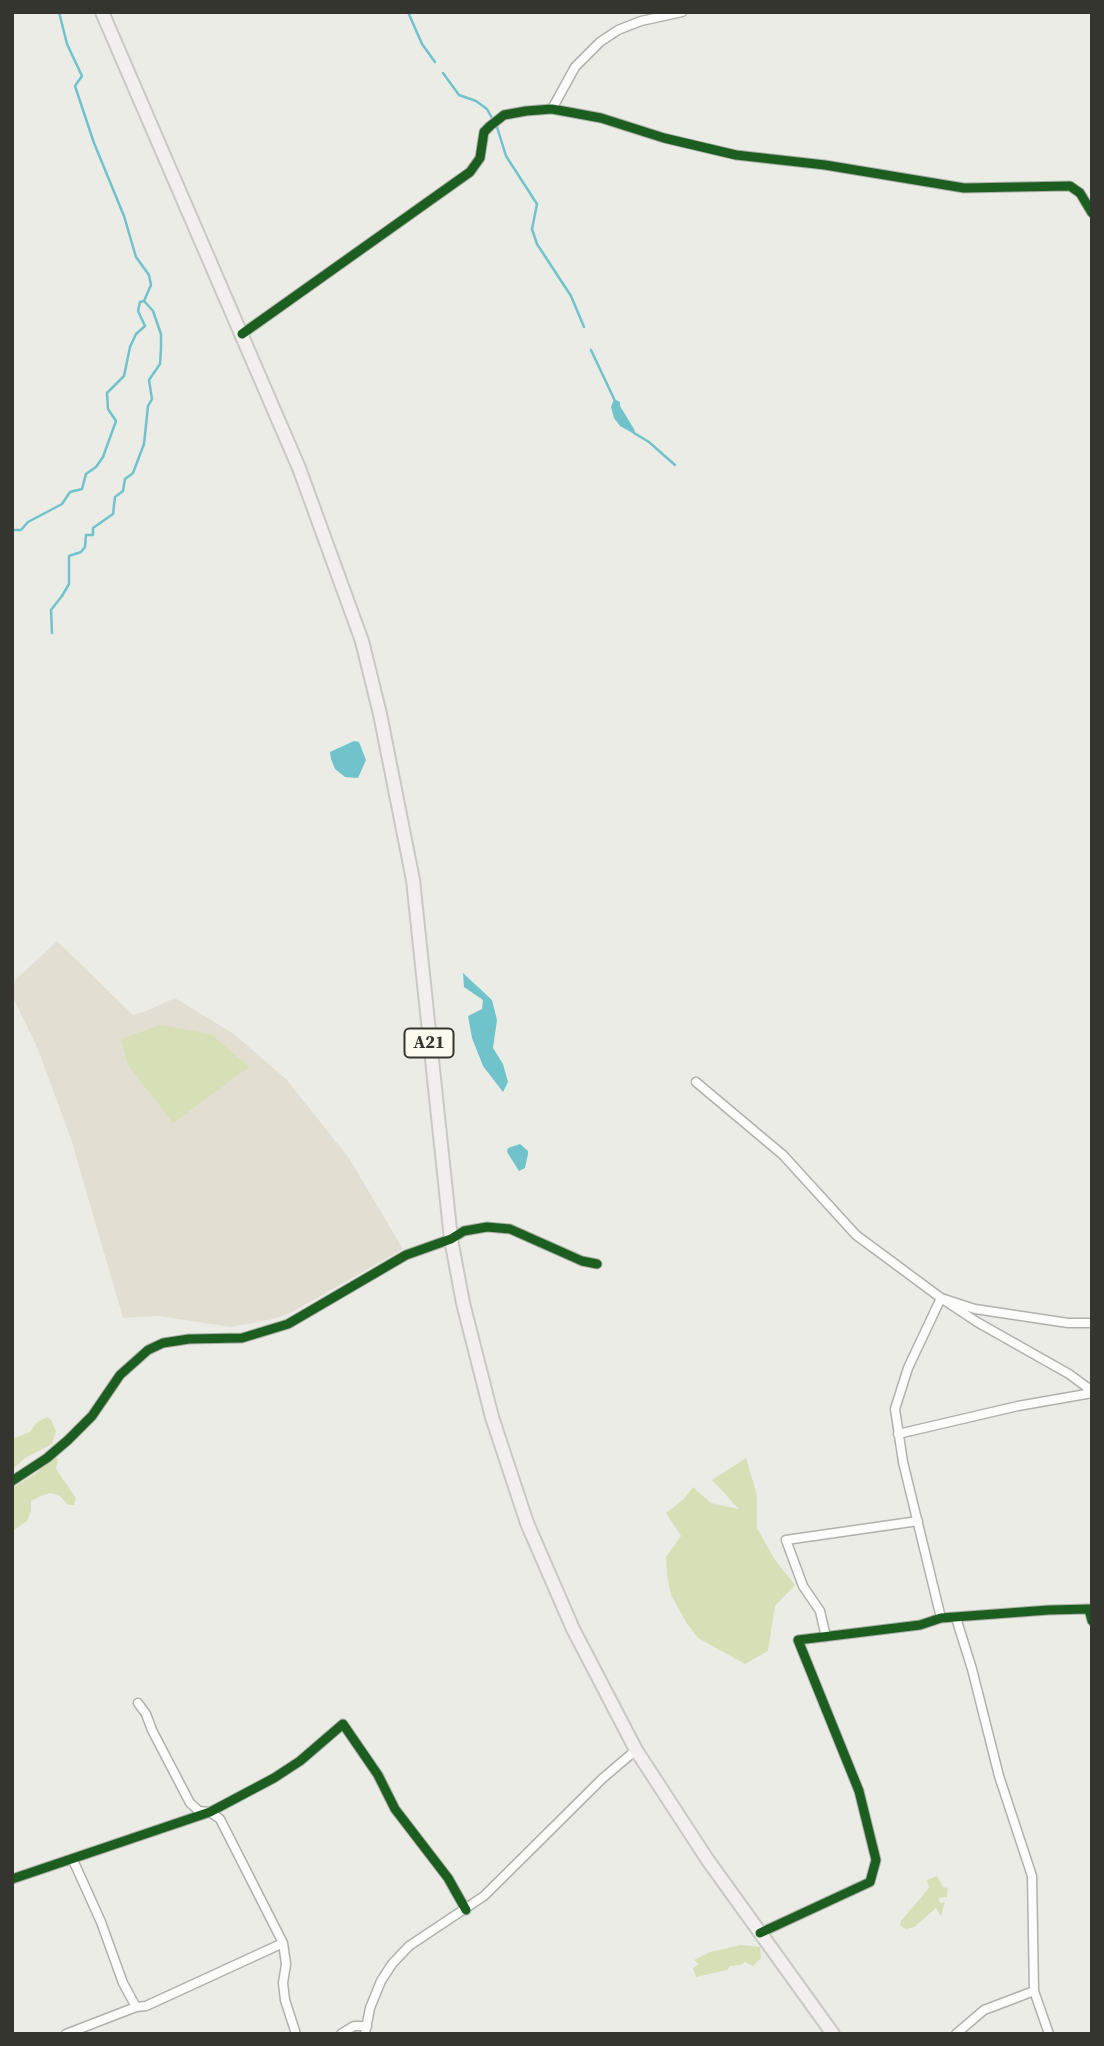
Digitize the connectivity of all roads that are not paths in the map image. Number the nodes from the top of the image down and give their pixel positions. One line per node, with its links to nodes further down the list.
1 (102, 12): 5 (main road, A21)
2 (682, 12): 3 (street)
3 (552, 109): 4 (street); 5 (street)
4 (1092, 213)
5 (242, 334): 7 (main road, A21)
6 (695, 1082): 9 (street)
7 (451, 1239): 8 (street); 13 (street); 20 (main road, A21)
8 (597, 1264)
9 (941, 1298): 10 (street); 11 (street); 12 (street)
10 (1092, 1323)
11 (1092, 1392): 12 (street)
12 (898, 1434): 14 (street)
13 (12, 1481)
14 (918, 1521): 15 (street); 18 (street)
15 (941, 1618): 16 (street); 18 (street)
16 (956, 1618): 17 (street); 27 (street)
17 (1092, 1621)
18 (826, 1637): 25 (street)
19 (138, 1703): 21 (street)
20 (636, 1750): 24 (street); 25 (main road, A21)
21 (210, 1812): 22 (street); 24 (street); 26 (street)
22 (73, 1860): 23 (street); 28 (street)
23 (12, 1880)
24 (466, 1910): 29 (street)
25 (760, 1934): 33 (main road, A21)
26 (283, 1943): 28 (street); 31 (street)
27 (1034, 1991): 34 (street); 35 (street)
28 (136, 2007): 30 (street)
29 (366, 2030): 32 (street)
30 (66, 2034)
31 (296, 2034)
32 (341, 2034)
33 (833, 2034)
34 (956, 2034)
35 (1049, 2034)

